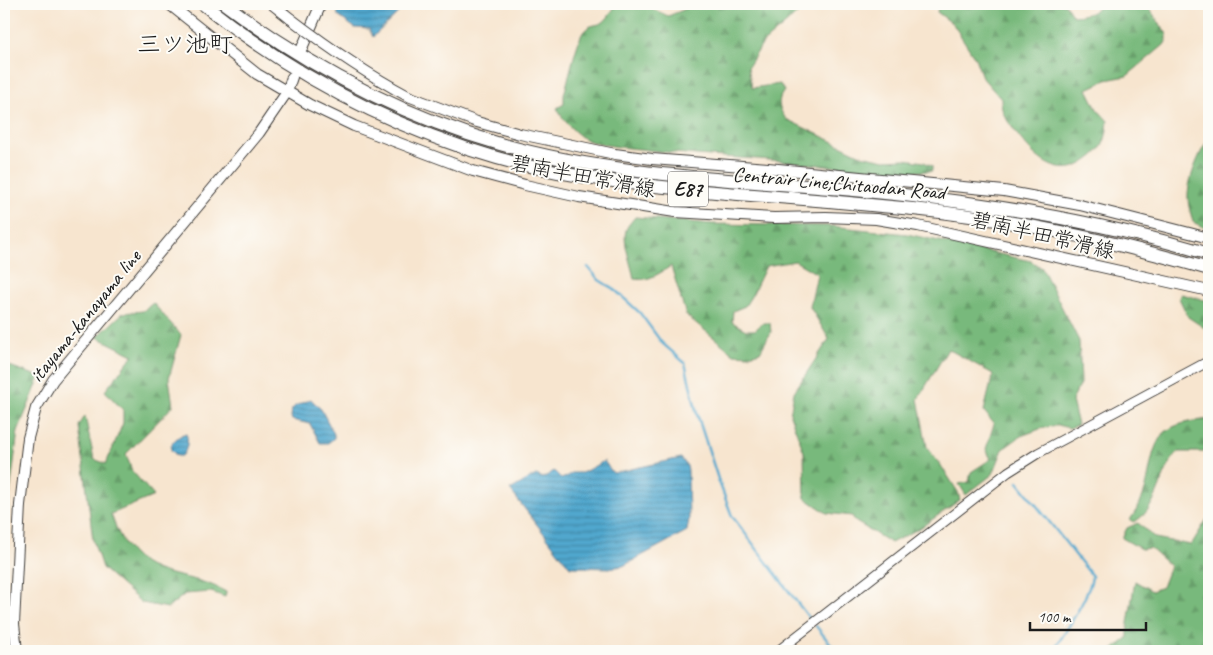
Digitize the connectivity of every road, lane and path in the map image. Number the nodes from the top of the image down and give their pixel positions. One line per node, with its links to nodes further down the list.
1 (168, 4): 8 (main road, 碧南半田常滑線)
2 (203, 4): 11 (highway, Centrair Line;Chitaodan Road / E87)
3 (225, 4): 10 (highway, Centrair Line;Chitaodan Road / E87)
4 (272, 4): 9 (main road, 碧南半田常滑線, bridge)
5 (321, 4): 6 (main road)
6 (302, 48)
7 (292, 77): 8 (main road, itayama-kanayama line)
8 (287, 92): 12 (main road, 碧南半田常滑線); 14 (main road, itayama-kanayama line)
9 (1209, 238)
10 (1209, 254)
11 (1209, 268)
12 (1209, 291)
13 (1209, 361): 15 (street)
14 (17, 651)
15 (778, 651)

